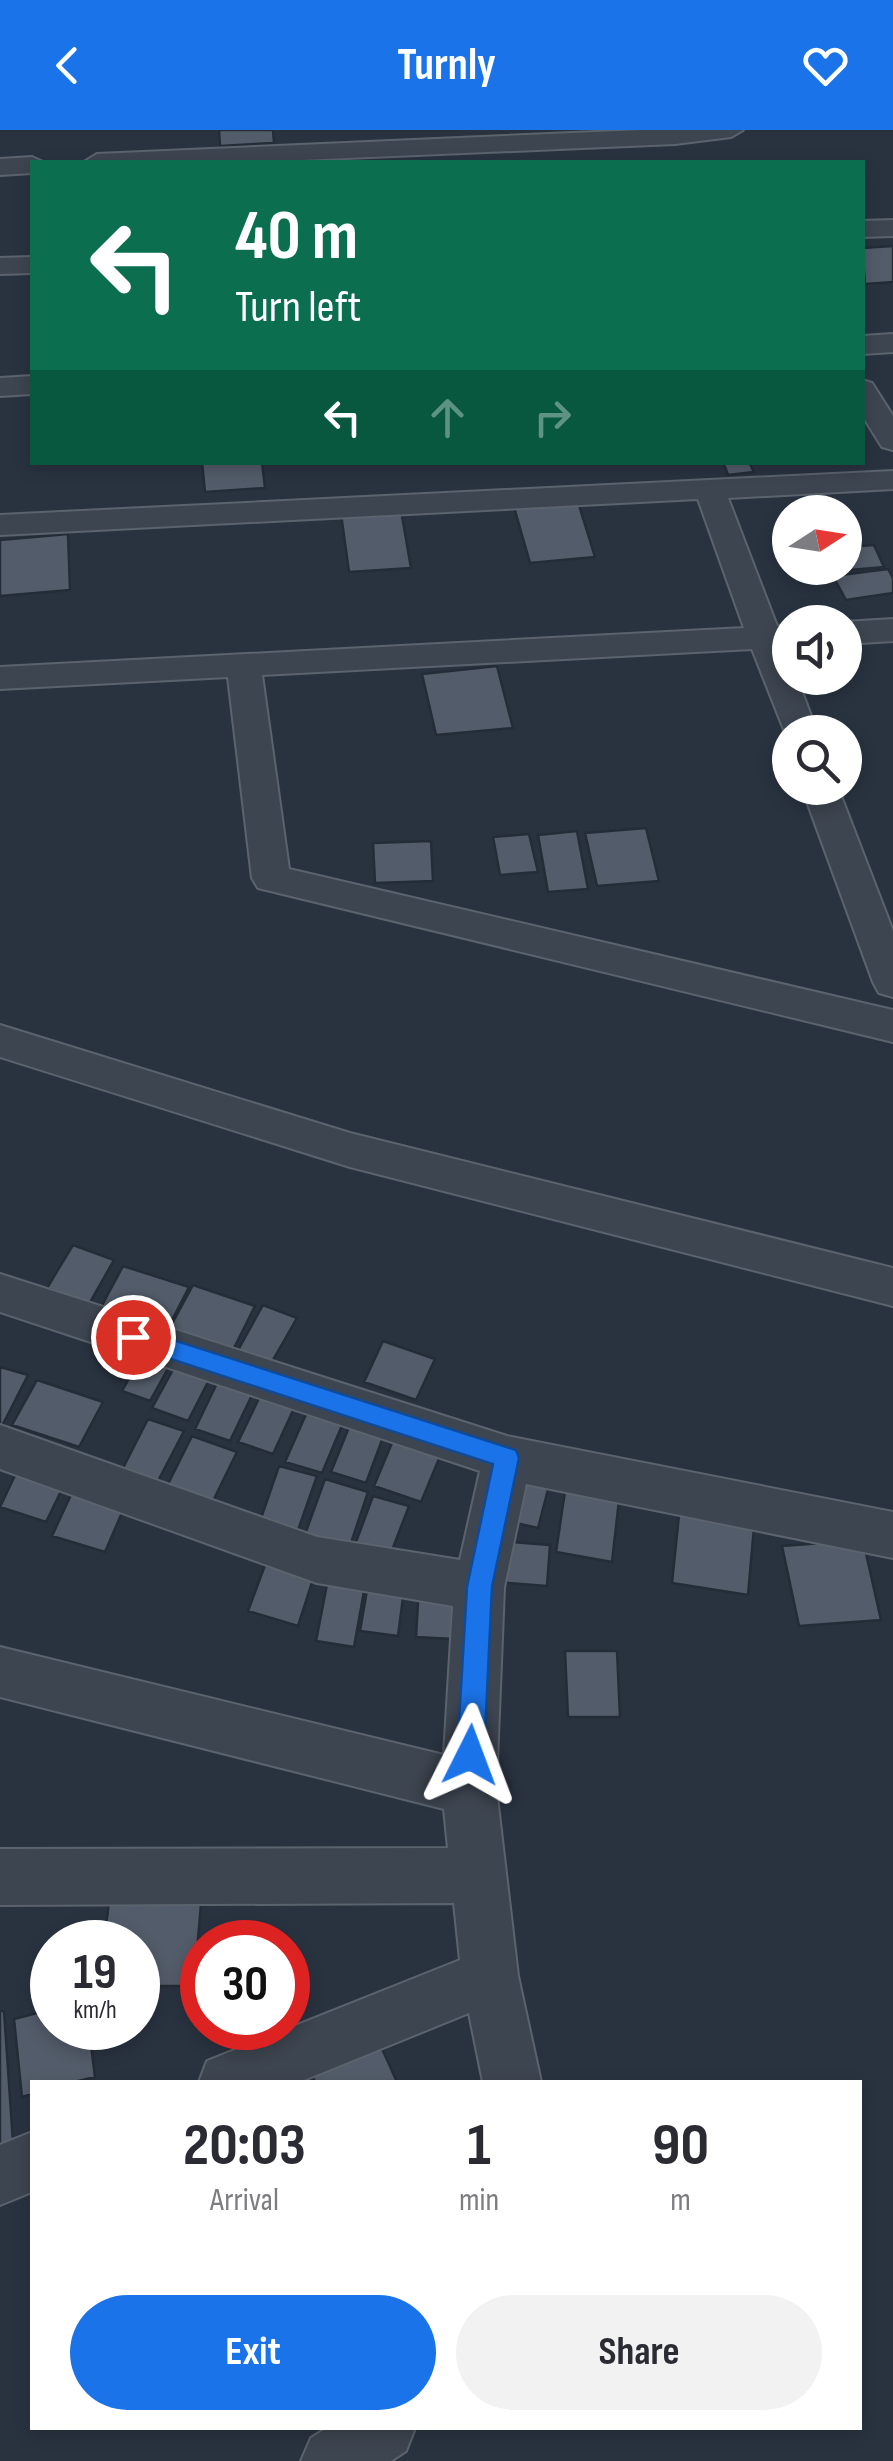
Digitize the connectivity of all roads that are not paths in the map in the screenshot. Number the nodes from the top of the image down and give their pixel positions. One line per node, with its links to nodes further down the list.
1 (731, 130): 2 (street)
2 (674, 133): 3 (street); 4 (street)
3 (137, 160)
4 (693, 160)
5 (30, 166): 6 (street)
6 (0, 167)
7 (893, 228): 8 (street)
8 (865, 229)
9 (30, 265): 10 (street)
10 (0, 266)
11 (893, 343): 12 (street)
12 (865, 345)
13 (30, 385): 14 (street)
14 (0, 386)
15 (865, 395): 16 (street)
16 (893, 441)
17 (893, 480): 18 (street)
18 (710, 490): 19 (street); 20 (street)
19 (0, 524)
20 (772, 626)
21 (893, 630): 22 (street)
22 (862, 632)
23 (772, 637): 24 (street)
24 (244, 665): 25 (street); 28 (street)
25 (0, 678)
26 (826, 805): 27 (street)
27 (893, 982)
28 (893, 1026)
29 (0, 1041): 30 (street)
30 (893, 1287)
31 (0, 1293): 33 (street)
32 (0, 1447): 35 (street)
33 (507, 1458): 34 (street); 35 (street)
34 (893, 1536)
35 (479, 1587): 37 (street)
36 (0, 1672): 37 (street)
37 (468, 1788): 39 (street)
38 (0, 1876): 39 (street)
39 (481, 1876): 40 (street)
40 (490, 1976): 41 (street); 42 (street)
41 (233, 2080)
42 (512, 2080)
43 (30, 2163): 44 (street)
44 (0, 2175)
45 (380, 2430): 46 (street)
46 (334, 2461)

